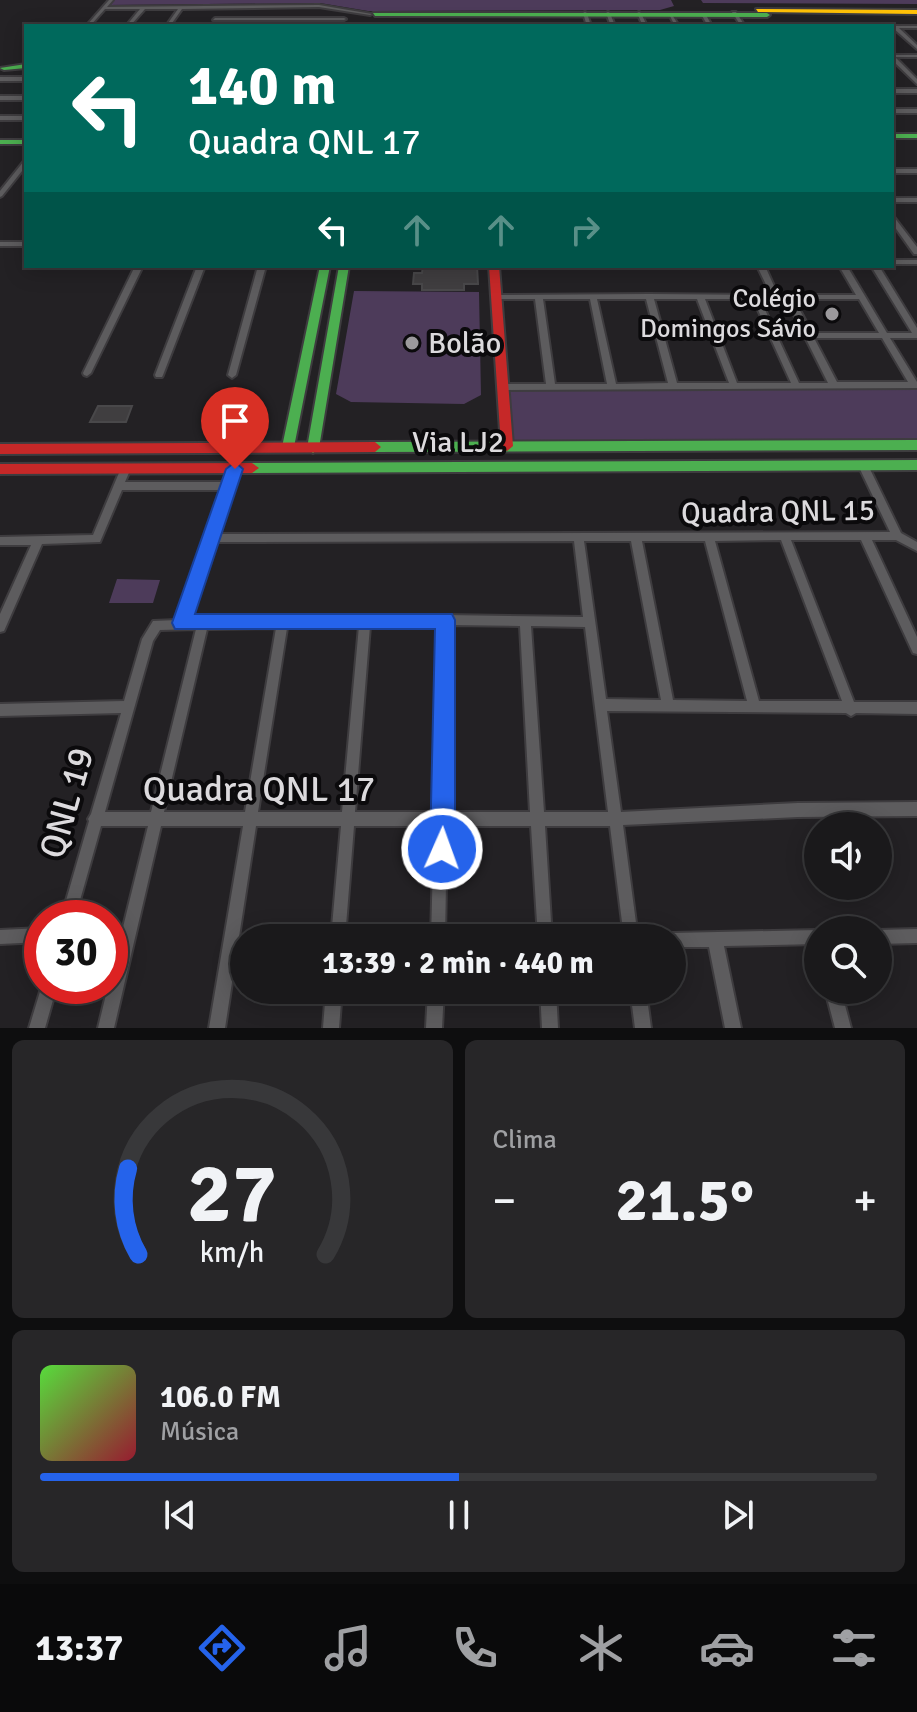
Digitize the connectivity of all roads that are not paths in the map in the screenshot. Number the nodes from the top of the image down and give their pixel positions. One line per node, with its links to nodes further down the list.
1 (111, 0): 5 (street)
2 (304, 6): 4 (street); 9 (street); 12 (street)
3 (181, 7): 4 (street); 6 (street); 19 (street)
4 (222, 7): 11 (street)
5 (104, 8): 6 (street); 17 (street)
6 (143, 8): 18 (street)
7 (917, 12): 10 (main road)
8 (684, 13): 10 (main road); 16 (main road)
9 (373, 16): 14 (main road)
10 (757, 17)
11 (215, 19): 12 (street); 20 (street)
12 (299, 19): 13 (street)
13 (344, 19)
14 (587, 20): 15 (main road)
15 (610, 20): 16 (main road)
16 (642, 20)
17 (90, 24)
18 (130, 24)
19 (169, 24)
20 (212, 24)
21 (894, 27): 22 (street)
22 (917, 27)
23 (894, 28): 24 (street)
24 (917, 48)
25 (917, 56): 26 (street)
26 (894, 57)
27 (894, 59): 28 (street)
28 (917, 82)
29 (894, 91): 30 (street)
30 (917, 91)
31 (0, 98): 32 (street)
32 (24, 98)
33 (894, 111): 34 (street)
34 (917, 111)
35 (0, 118): 36 (street)
36 (24, 118)
37 (917, 136): 38 (main road)
38 (894, 139)
39 (894, 139): 42 (main road)
40 (0, 142): 41 (main road)
41 (24, 142)
42 (917, 142)
43 (24, 165): 46 (street)
44 (894, 171): 45 (street)
45 (917, 171)
46 (0, 195)
47 (894, 200): 48 (street)
48 (917, 200)
49 (894, 221): 52 (street)
50 (24, 243): 51 (street)
51 (0, 244)
52 (917, 252)
53 (894, 262): 54 (street)
54 (917, 262)
55 (138, 268): 78 (street)
56 (200, 268): 79 (street)
57 (261, 268): 80 (street)
58 (325, 268): 76 (main road)
59 (344, 268): 77 (main road)
60 (494, 268): 69 (main road)
61 (762, 268): 68 (street)
62 (844, 268): 72 (street)
63 (876, 268): 73 (street)
64 (788, 295): 68 (street); 72 (street); 74 (street)
65 (649, 296): 66 (street); 71 (street); 82 (street)
66 (700, 296): 67 (street); 83 (street)
67 (755, 296): 68 (street); 84 (street)
68 (775, 296)
69 (495, 297): 70 (street); 88 (main road)
70 (539, 297): 71 (street); 87 (street)
71 (593, 297): 81 (street)
72 (861, 297): 75 (street)
73 (917, 335): 75 (street)
74 (809, 336): 75 (street); 85 (street)
75 (885, 336): 86 (street)
76 (303, 370): 77 (main road); 89 (main road)
77 (324, 371): 90 (main road)
78 (87, 373)
79 (159, 375)
80 (232, 375)
81 (612, 385): 82 (street); 87 (street)
82 (673, 385): 83 (street)
83 (734, 385): 84 (street)
84 (796, 385): 85 (street)
85 (834, 385): 86 (street)
86 (915, 385)
87 (551, 386): 88 (street)
88 (502, 387): 93 (main road)
89 (296, 407): 90 (main road); 94 (main road)
90 (318, 408): 96 (main road)
91 (668, 445): 92 (main road, Via LJ2); 93 (main road, Via LJ2); 100 (main road)
92 (917, 445)
93 (507, 446): 95 (main road, Via LJ2)
94 (288, 447): 96 (main road, Via LJ2); 97 (main road, Via LJ2)
95 (386, 447): 96 (main road, Via LJ2); 102 (main road)
96 (313, 448)
97 (0, 449)
98 (863, 465): 99 (main road, Via LJ2); 100 (main road, Via LJ2); 107 (street, Quadra QNL 15)
99 (917, 465)
100 (674, 466): 102 (main road, Via LJ2)
101 (126, 468): 103 (main road, Via LJ2); 104 (main road, Via LJ2); 105 (street)
102 (383, 468): 104 (main road, Via LJ2)
103 (0, 469)
104 (235, 469): 106 (street)
105 (120, 486): 106 (street); 115 (street)
106 (229, 486): 109 (street)
107 (897, 536): 108 (street, Quadra QNL 15); 116 (street)
108 (865, 537): 110 (street, Quadra QNL 15); 125 (street)
109 (214, 538): 112 (street); 121 (street)
110 (785, 538): 113 (street, Quadra QNL 15); 132 (street)
111 (636, 539): 112 (street, Quadra QNL 15); 113 (street, Quadra QNL 15); 126 (street)
112 (579, 540): 120 (street)
113 (710, 540): 128 (street)
114 (0, 541): 115 (street)
115 (38, 541): 124 (street)
116 (917, 547)
117 (445, 620): 119 (street); 122 (street); 138 (street)
118 (203, 622): 121 (street); 123 (street); 140 (street)
119 (365, 622): 123 (street); 134 (street)
120 (590, 622): 122 (street); 127 (street)
121 (182, 623): 129 (street, QNL 19)
122 (525, 623): 135 (street)
123 (282, 624): 137 (street)
124 (0, 627)
125 (917, 649)
126 (668, 703): 127 (street); 128 (street)
127 (601, 705): 139 (street)
128 (754, 706): 132 (street)
129 (129, 707): 131 (street, QNL 19); 136 (street, QNL 19)
130 (917, 708): 132 (street)
131 (0, 710)
132 (851, 710)
133 (917, 809): 139 (street)
134 (348, 818): 137 (street, Quadra QNL 17); 138 (street, Quadra QNL 17); 142 (street)
135 (538, 818): 138 (street, Quadra QNL 17); 139 (street, Quadra QNL 17); 144 (street)
136 (95, 819): 140 (street, Quadra QNL 17); 141 (street, QNL 19)
137 (253, 819): 140 (street, Quadra QNL 17); 161 (street)
138 (444, 819): 143 (street)
139 (616, 819): 145 (street)
140 (157, 820): 160 (street)
141 (73, 900)
142 (339, 924)
143 (439, 924)
144 (544, 924)
145 (629, 924)
146 (24, 936): 148 (street)
147 (917, 936): 150 (street)
148 (0, 937)
149 (804, 937): 151 (street)
150 (892, 937)
151 (715, 938): 152 (street); 166 (street)
152 (686, 939)
153 (44, 1004): 159 (street)
154 (333, 1004): 162 (street)
155 (435, 1004): 163 (street)
156 (549, 1004): 164 (street)
157 (640, 1004): 165 (street)
158 (837, 1004): 167 (street)
159 (37, 1028)
160 (106, 1028)
161 (217, 1028)
162 (331, 1028)
163 (434, 1028)
164 (550, 1028)
165 (643, 1028)
166 (733, 1028)
167 (843, 1028)

